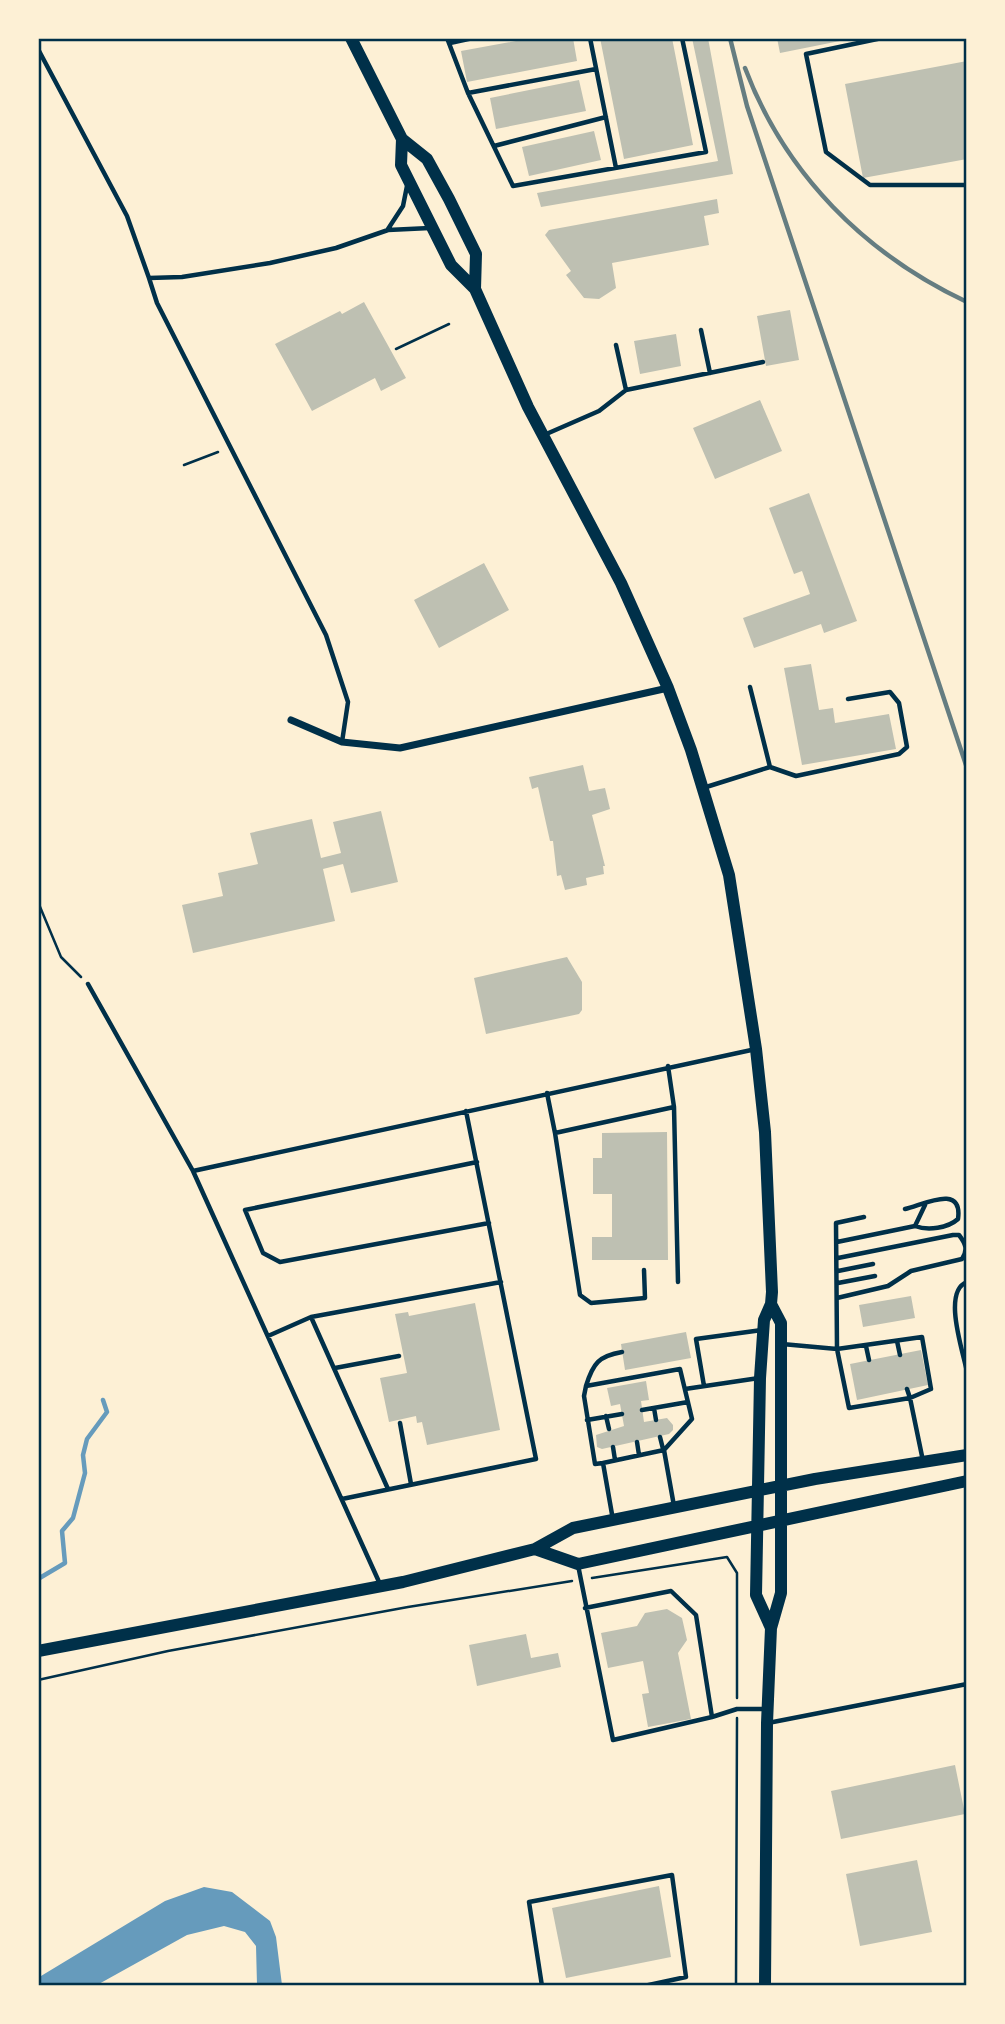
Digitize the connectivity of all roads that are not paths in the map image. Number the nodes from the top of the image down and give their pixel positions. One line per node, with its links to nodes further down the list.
1 (351, 38): 11 (main road)
2 (473, 38): 6 (lane)
3 (590, 38): 8 (lane)
4 (682, 38): 13 (lane)
5 (882, 38): 15 (lane)
6 (448, 41): 9 (lane)
7 (38, 48): 18 (lane)
8 (596, 69): 9 (lane); 10 (lane)
9 (468, 93): 12 (lane)
10 (606, 117): 12 (lane); 13 (lane)
11 (402, 139): 14 (main road); 19 (main road)
12 (494, 146): 13 (lane)
13 (617, 168)
14 (409, 178): 16 (main road); 17 (lane)
15 (967, 185)
16 (434, 228): 17 (lane); 19 (main road)
17 (388, 230): 18 (lane)
18 (149, 278): 30 (lane)
19 (475, 289): 25 (main road)
20 (701, 330): 23 (lane)
21 (616, 345): 24 (lane)
22 (763, 362): 23 (lane)
23 (710, 373): 24 (lane)
24 (626, 390): 25 (lane)
25 (543, 435): 27 (main road)
26 (750, 687): 31 (lane)
27 (668, 688): 30 (street); 32 (main road)
28 (848, 699): 31 (lane)
29 (291, 720): 30 (street)
30 (342, 742)
31 (771, 767): 32 (lane)
32 (703, 788): 34 (main road)
33 (88, 984): 41 (lane)
34 (757, 1049): 35 (lane); 58 (main road)
35 (668, 1066): 36 (lane); 37 (lane)
36 (547, 1093): 38 (lane); 39 (lane)
37 (674, 1107): 39 (lane); 54 (lane)
38 (466, 1111): 40 (lane); 41 (lane)
39 (555, 1133): 50 (lane)
40 (477, 1161): 45 (lane); 45 (lane)
41 (192, 1171): 61 (lane)
42 (926, 1204): 43 (lane); 46 (lane); 46 (lane)
43 (905, 1209)
44 (864, 1217): 47 (lane)
45 (489, 1223): 53 (lane)
46 (915, 1226): 47 (lane)
47 (837, 1242): 48 (lane)
48 (838, 1258): 51 (lane); 57 (lane)
49 (873, 1264): 51 (lane)
50 (644, 1270)
51 (838, 1271): 56 (lane)
52 (875, 1276): 56 (lane)
53 (501, 1282): 59 (lane); 101 (lane)
54 (678, 1282)
55 (967, 1282): 73 (lane)
56 (838, 1283): 57 (lane)
57 (837, 1298): 67 (lane)
58 (771, 1304): 60 (main road); 65 (main road)
59 (311, 1317): 61 (lane); 72 (lane)
60 (763, 1329): 62 (lane); 74 (main road)
61 (268, 1336): 105 (lane)
62 (696, 1339): 63 (lane); 76 (lane)
63 (688, 1340)
64 (897, 1341): 66 (lane); 69 (lane); 80 (lane)
65 (781, 1344): 67 (lane); 102 (main road)
66 (866, 1346): 67 (lane); 71 (lane)
67 (837, 1349): 82 (lane)
68 (622, 1352): 75 (lane)
69 (900, 1354)
70 (400, 1356): 72 (lane)
71 (869, 1360)
72 (335, 1368): 103 (lane)
73 (967, 1372)
74 (760, 1378): 76 (lane); 104 (main road)
75 (586, 1386): 77 (lane); 87 (lane)
76 (704, 1386): 77 (lane)
77 (685, 1389): 81 (lane)
78 (907, 1390): 80 (lane)
79 (877, 1396): 82 (lane)
80 (909, 1398): 82 (lane); 98 (lane)
81 (688, 1402): 83 (lane); 94 (lane)
82 (878, 1403)
83 (654, 1408): 84 (lane); 88 (lane)
84 (642, 1410)
85 (622, 1414): 86 (lane)
86 (606, 1416): 87 (lane); 90 (lane)
87 (587, 1420): 99 (lane)
88 (656, 1420)
89 (400, 1423): 101 (lane)
90 (609, 1429)
91 (660, 1437): 94 (lane)
92 (637, 1442): 95 (lane)
93 (613, 1447): 97 (lane)
94 (664, 1450): 95 (lane); 106 (lane)
95 (639, 1455): 97 (lane)
96 (967, 1455): 98 (main road)
97 (615, 1460): 99 (lane)
98 (923, 1461): 102 (main road)
99 (603, 1463): 108 (lane)
100 (967, 1481): 107 (main road)
101 (411, 1484): 103 (lane)
102 (784, 1486): 104 (main road); 107 (main road)
103 (388, 1489): 105 (lane)
104 (758, 1492): 106 (main road); 109 (main road)
105 (341, 1499): 112 (lane)
106 (675, 1508): 108 (main road)
107 (782, 1519): 109 (main road); 114 (main road)
108 (613, 1520): 110 (main road)
109 (757, 1524): 111 (main road); 114 (main road)
110 (535, 1549): 111 (main road); 112 (main road)
111 (578, 1564): 113 (lane)
112 (382, 1587): 115 (main road)
113 (585, 1608): 118 (lane); 118 (lane)
114 (771, 1628): 117 (main road)
115 (38, 1651)
116 (967, 1684): 119 (lane)
117 (768, 1709): 118 (lane); 119 (main road)
118 (712, 1717)
119 (767, 1723): 122 (main road)
120 (542, 1986): 121 (lane)
121 (643, 1986)
122 (765, 1986)

